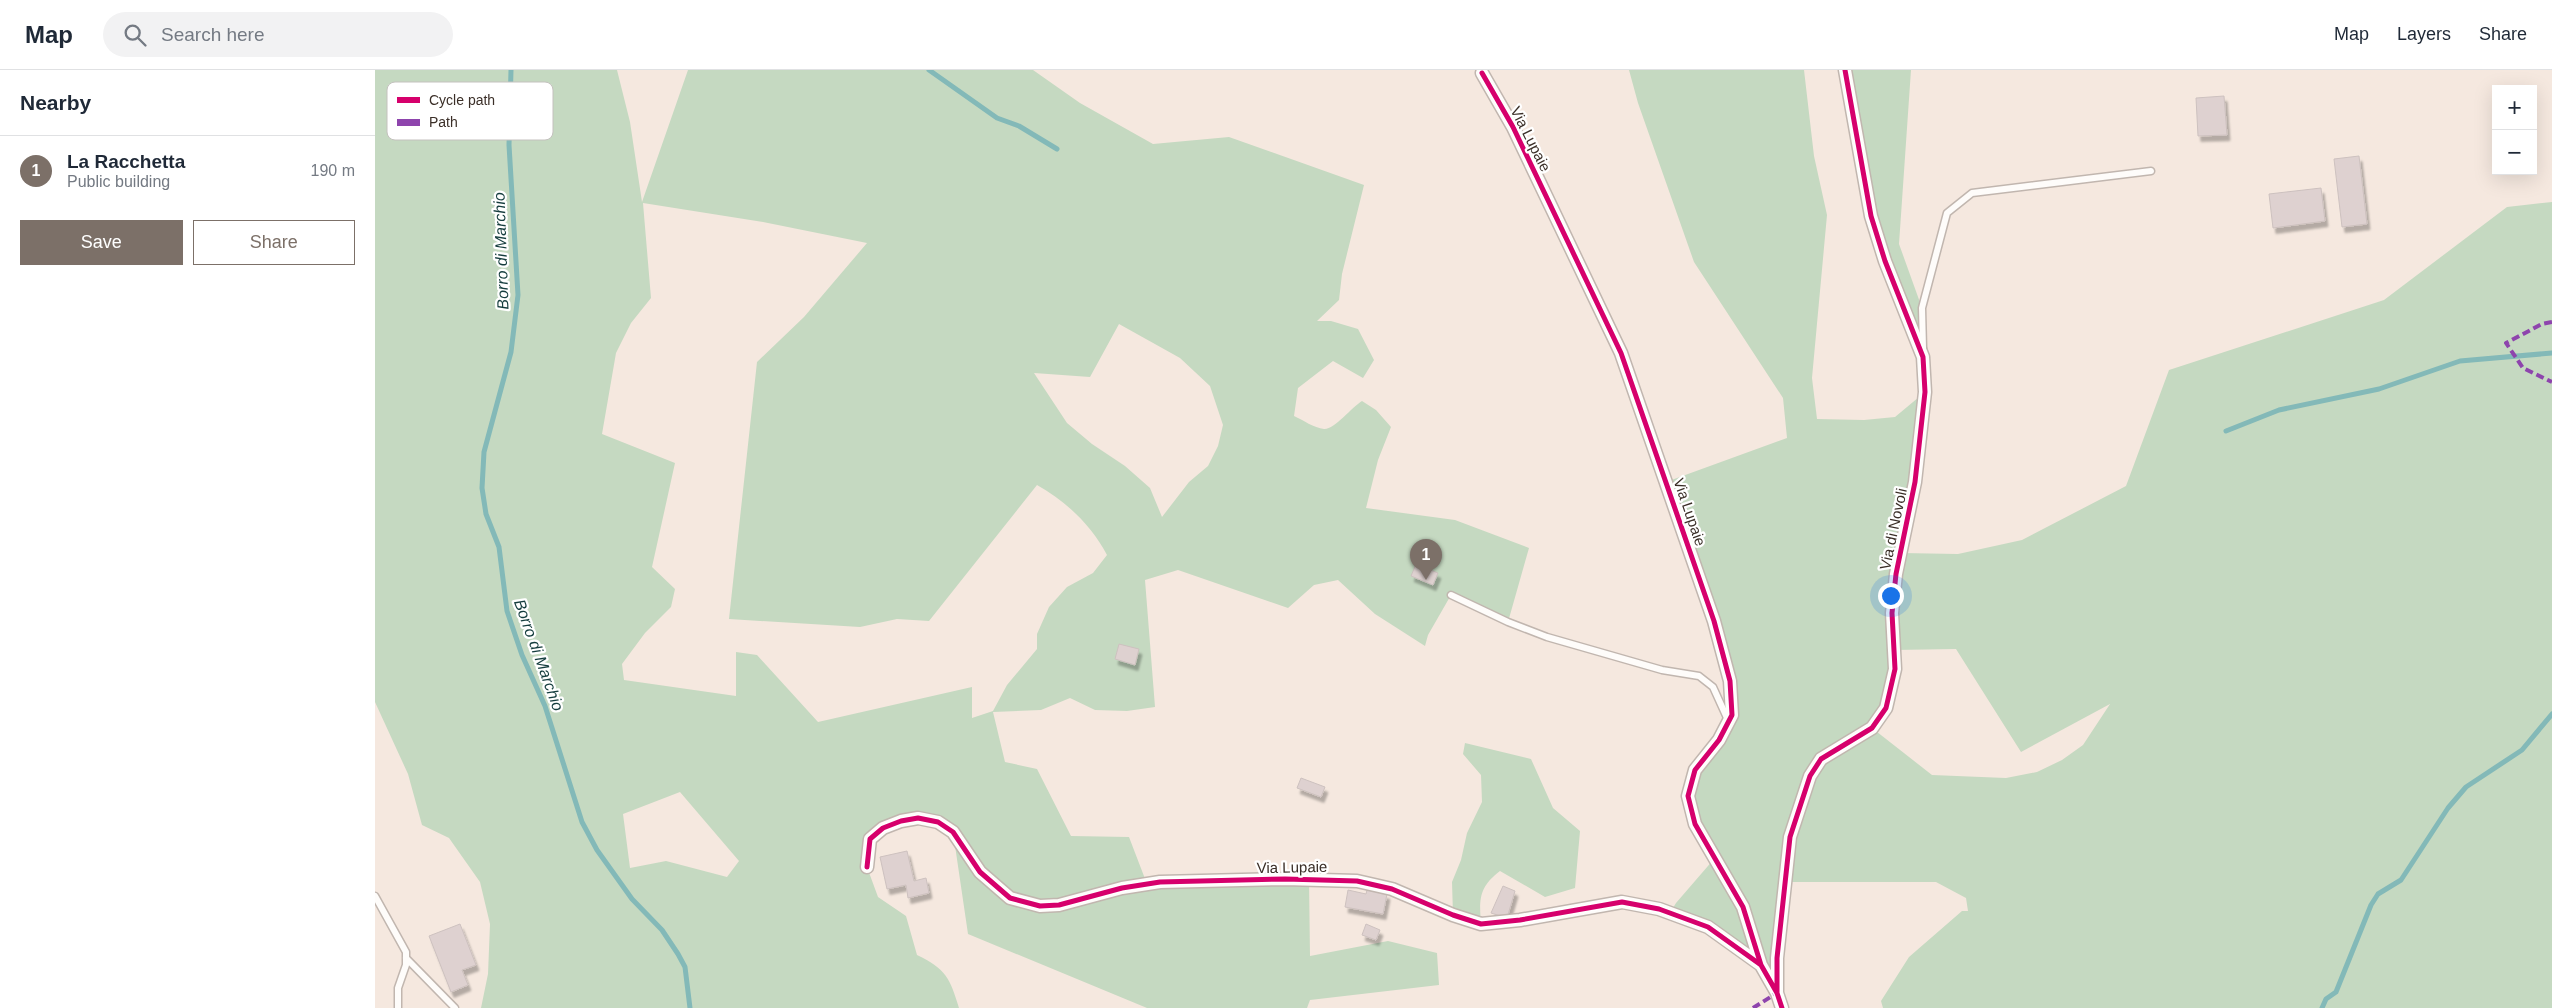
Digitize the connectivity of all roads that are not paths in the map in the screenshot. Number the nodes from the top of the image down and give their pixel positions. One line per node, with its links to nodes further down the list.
1 (1845, 70): 4 (street, Via di Novoli)
2 (1482, 73): 6 (street, Via Lupaie)
3 (2151, 171): 4 (lane)
4 (1923, 357): 11 (street, Via di Novoli)
5 (1451, 594): 6 (lane)
6 (1729, 722): 10 (street, Via Lupaie)
7 (867, 868): 10 (street, Via Lupaie)
8 (375, 896): 9 (lane)
9 (406, 958): 12 (lane); 13 (lane)
10 (1761, 965): 11 (street, Via Lupaie)
11 (1777, 993): 14 (street)
12 (398, 1008)
13 (455, 1008)
14 (1782, 1008)

